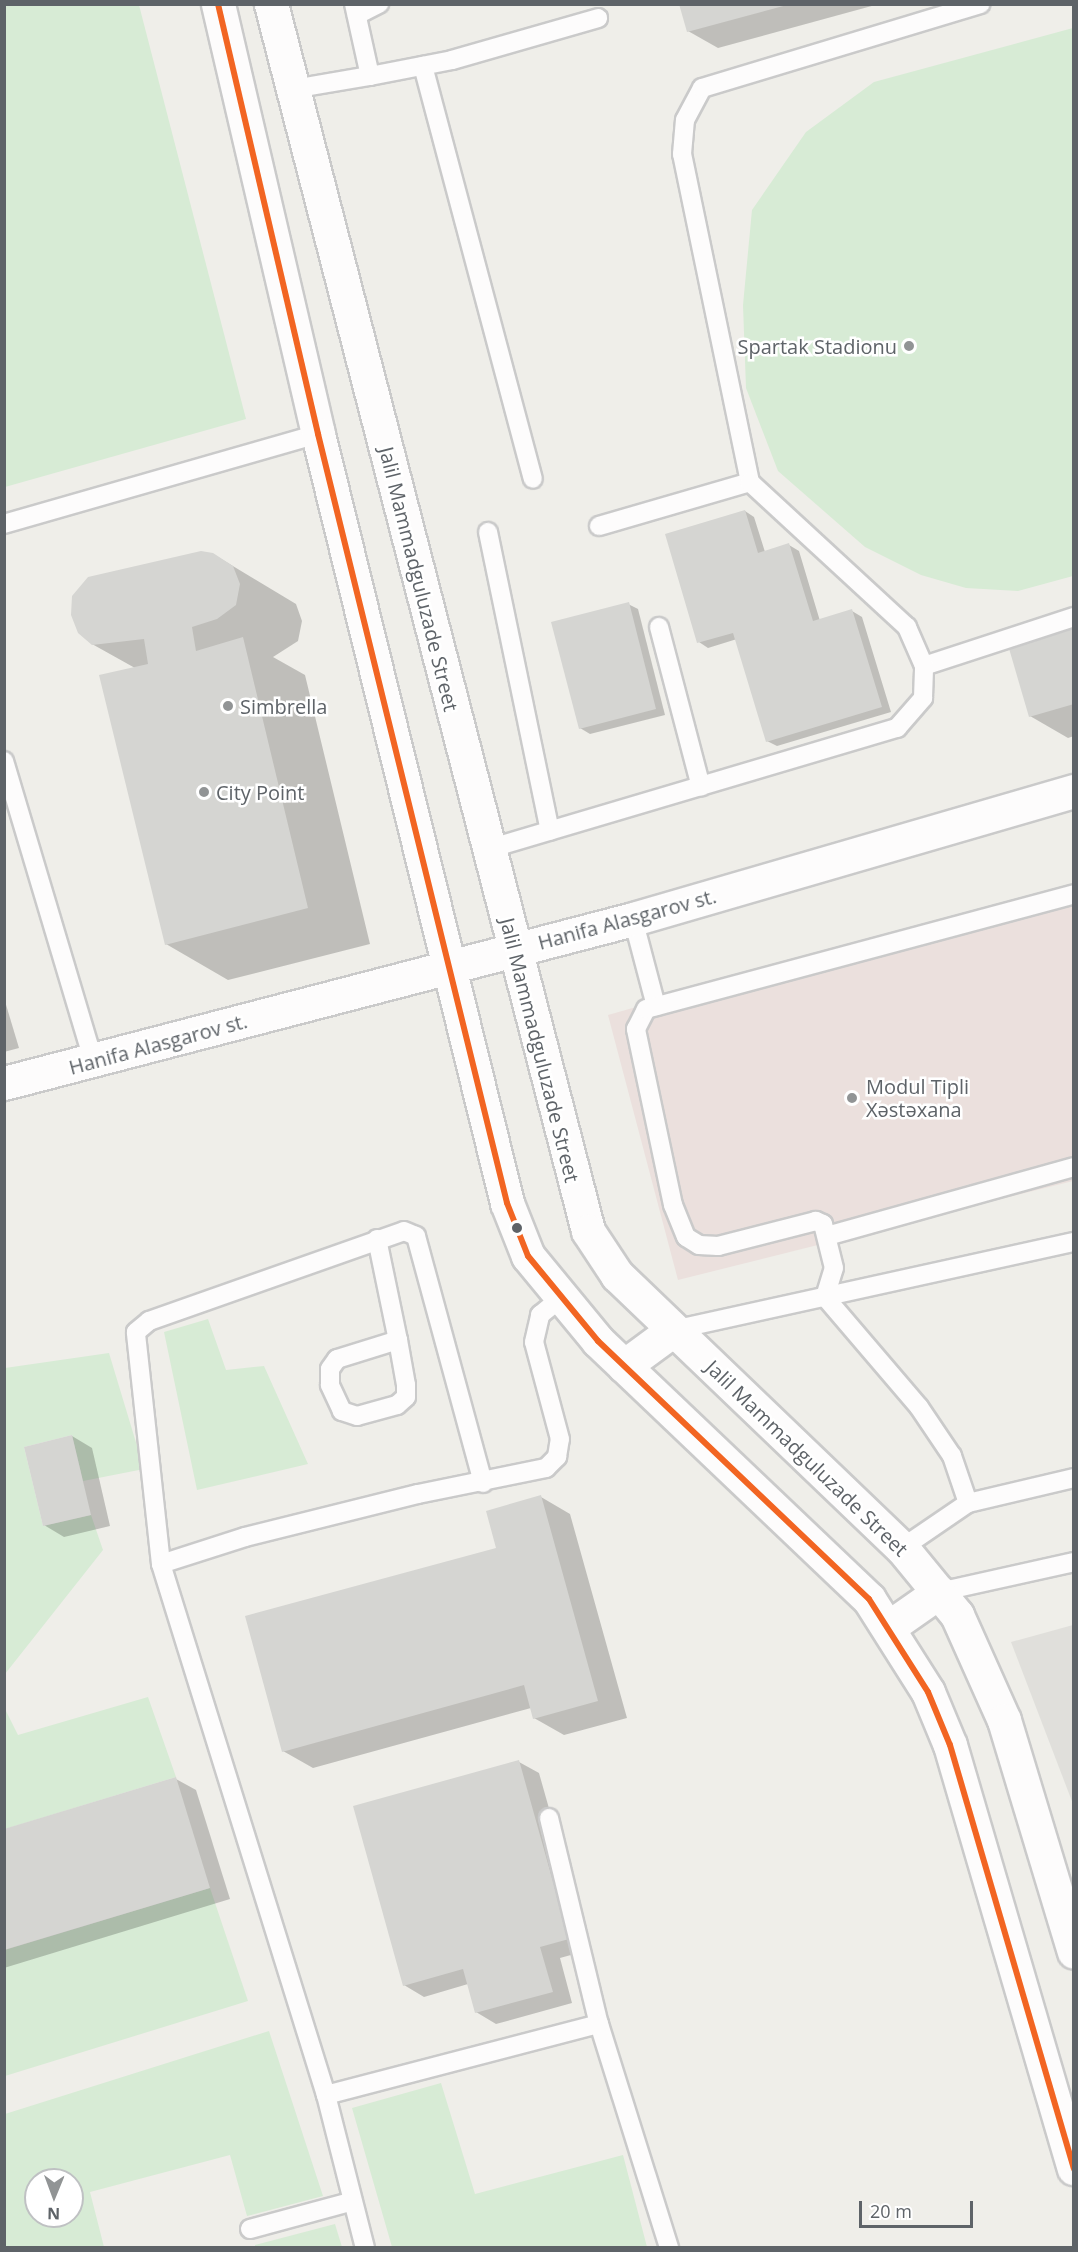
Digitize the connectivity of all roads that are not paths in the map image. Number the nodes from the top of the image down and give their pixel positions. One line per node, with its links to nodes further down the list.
1 (218, 4): 10 (main road)
2 (270, 4): 9 (main road, Jalil Mammadguluzade Street)
3 (379, 4): 5 (lane)
4 (981, 4): 12 (lane)
5 (355, 10): 8 (lane)
6 (598, 18): 7 (lane)
7 (423, 66): 8 (lane); 11 (lane)
8 (370, 75): 9 (lane)
9 (293, 89): 23 (main road, Jalil Mammadguluzade Street)
10 (318, 434): 13 (lane); 27 (main road)
11 (533, 478)
12 (750, 482): 14 (lane); 18 (lane)
13 (4, 524)
14 (599, 526)
15 (488, 532): 22 (lane)
16 (1074, 617): 18 (lane)
17 (659, 627): 20 (lane)
18 (924, 666): 20 (lane)
19 (4, 760): 29 (lane)
20 (701, 787): 22 (lane)
21 (1074, 791): 25 (main road, Hanifa Alasgarov st.)
22 (550, 831): 23 (lane)
23 (488, 849): 26 (main road, Jalil Mammadguluzade Street)
24 (1074, 894): 28 (lane)
25 (633, 919): 26 (main road, Hanifa Alasgarov st.); 28 (lane)
26 (514, 950): 27 (main road, Hanifa Alasgarov st.); 37 (main road, Jalil Mammadguluzade Street)
27 (452, 968): 29 (main road, Hanifa Alasgarov st.); 36 (main road)
28 (656, 1006): 32 (lane)
29 (94, 1062): 30 (main road, Hanifa Alasgarov st.)
30 (4, 1083)
31 (1074, 1167): 32 (lane)
32 (827, 1236): 35 (lane)
33 (377, 1239): 38 (lane); 41 (lane); 45 (lane)
34 (1074, 1242): 35 (lane)
35 (825, 1297): 37 (lane); 42 (lane)
36 (561, 1298): 39 (main road); 41 (lane)
37 (673, 1330): 39 (main road); 43 (main road, Jalil Mammadguluzade Street)
38 (398, 1340): 38 (lane)
39 (624, 1366): 47 (main road)
40 (1074, 1478): 42 (lane)
41 (483, 1483): 45 (lane)
42 (968, 1503): 43 (lane)
43 (902, 1548): 46 (main road, Jalil Mammadguluzade Street)
44 (1074, 1562): 46 (lane)
45 (162, 1564): 51 (lane)
46 (939, 1592): 47 (main road); 49 (main road, Jalil Mammadguluzade Street)
47 (889, 1627): 52 (main road)
48 (549, 1818): 50 (lane)
49 (1074, 1952)
50 (599, 2024): 51 (lane); 56 (lane)
51 (326, 2095): 53 (lane)
52 (1074, 2168)
53 (350, 2202): 54 (lane); 55 (lane)
54 (250, 2229)
55 (365, 2247)
56 (669, 2247)

